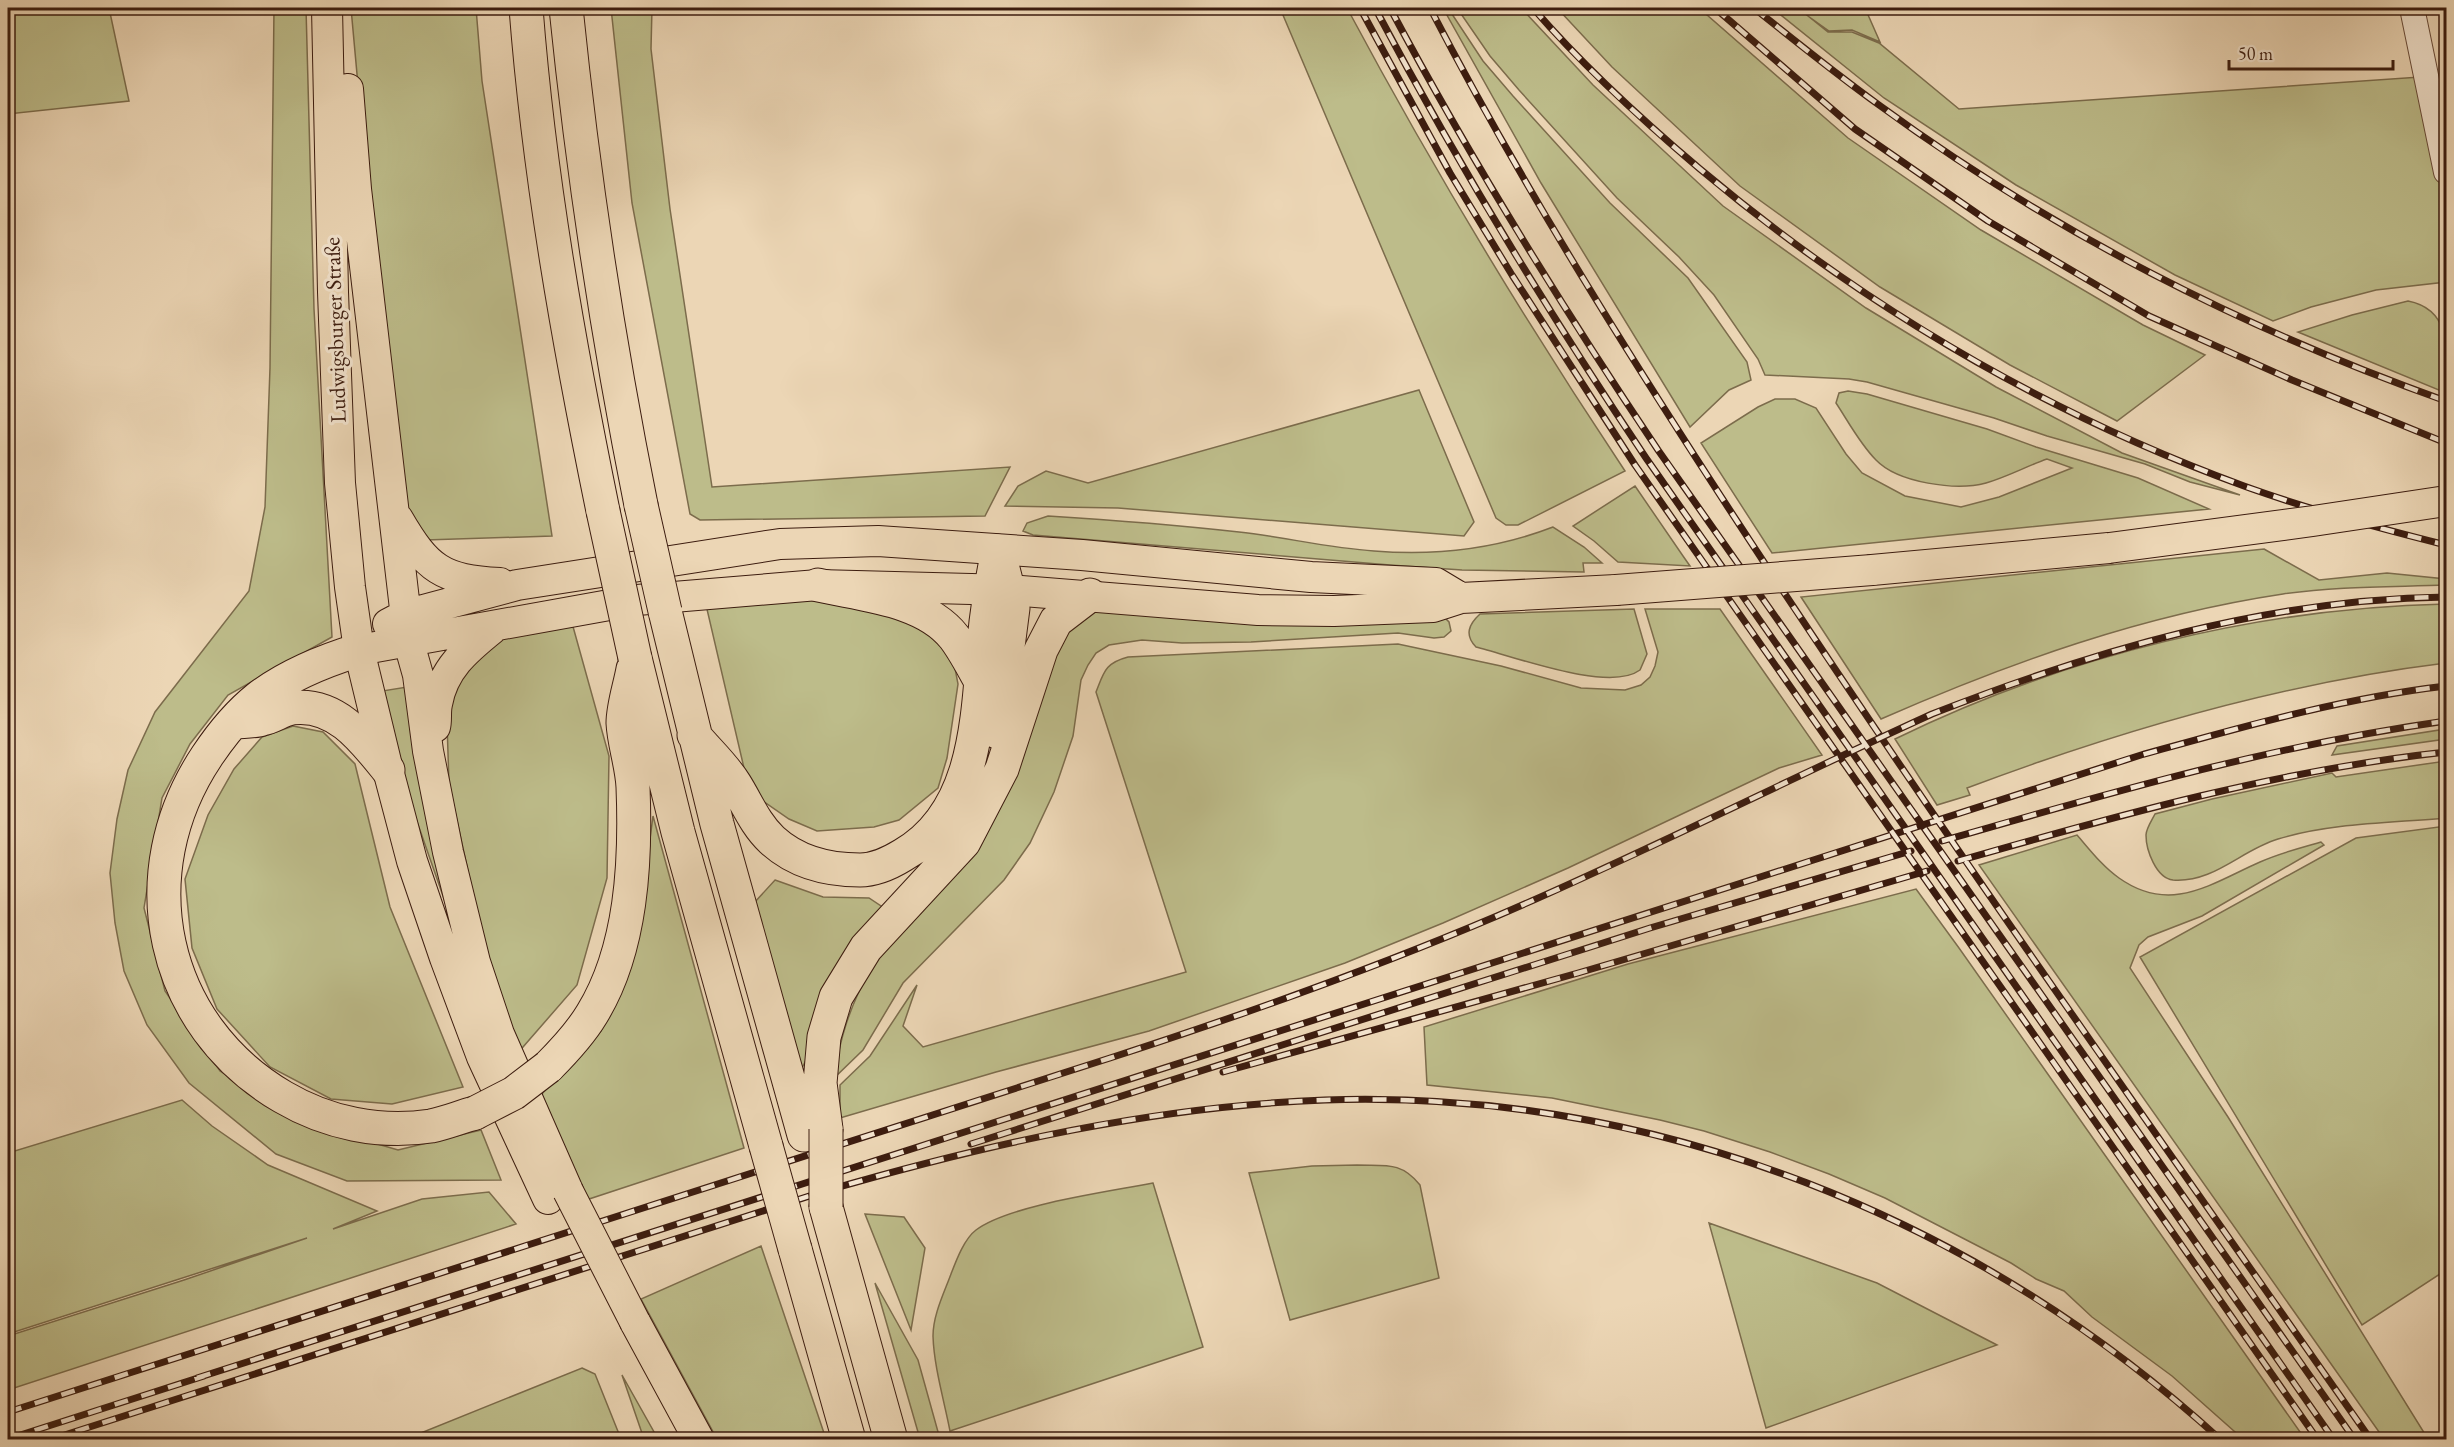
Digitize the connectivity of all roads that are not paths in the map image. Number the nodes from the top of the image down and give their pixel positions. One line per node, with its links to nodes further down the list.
1 (327, 8): 18 (main road, Ludwigsburger Straße)
2 (341, 8): 9 (main road, Ludwigsburger Straße)
3 (526, 8): 19 (highway, bridge)
4 (566, 8): 22 (highway, bridge)
5 (2412, 8): 6 (street)
6 (2438, 91): 7 (street)
7 (2446, 172)
8 (2446, 501): 15 (main road, bridge)
9 (392, 509): 11 (main road); 17 (main road, Ludwigsburger Straße)
10 (998, 551): 11 (main road); 13 (highway); 15 (main road)
11 (518, 585): 17 (main road)
12 (818, 585): 13 (main road); 16 (main road); 20 (highway)
13 (999, 589): 14 (main road); 20 (highway); 25 (highway)
14 (1090, 595): 15 (main road); 25 (highway)
15 (1461, 598)
16 (494, 627): 17 (main road); 23 (main road)
17 (407, 629): 18 (main road); 23 (main road, Ludwigsburger Straße)
18 (359, 650): 21 (highway); 24 (main road, Ludwigsburger Straße)
19 (635, 658): 21 (highway, bridge); 31 (highway, bridge)
20 (980, 680): 22 (highway)
21 (233, 722): 24 (highway)
22 (694, 735): 26 (highway)
23 (428, 750): 27 (main road, Ludwigsburger Straße)
24 (388, 770): 27 (main road, Ludwigsburger Straße)
25 (982, 808): 26 (highway)
26 (815, 1132): 32 (highway, bridge)
27 (558, 1195): 28 (main road)
28 (626, 1325): 29 (main road); 30 (main road)
29 (677, 1440)
30 (699, 1440)
31 (849, 1440)
32 (891, 1440)

